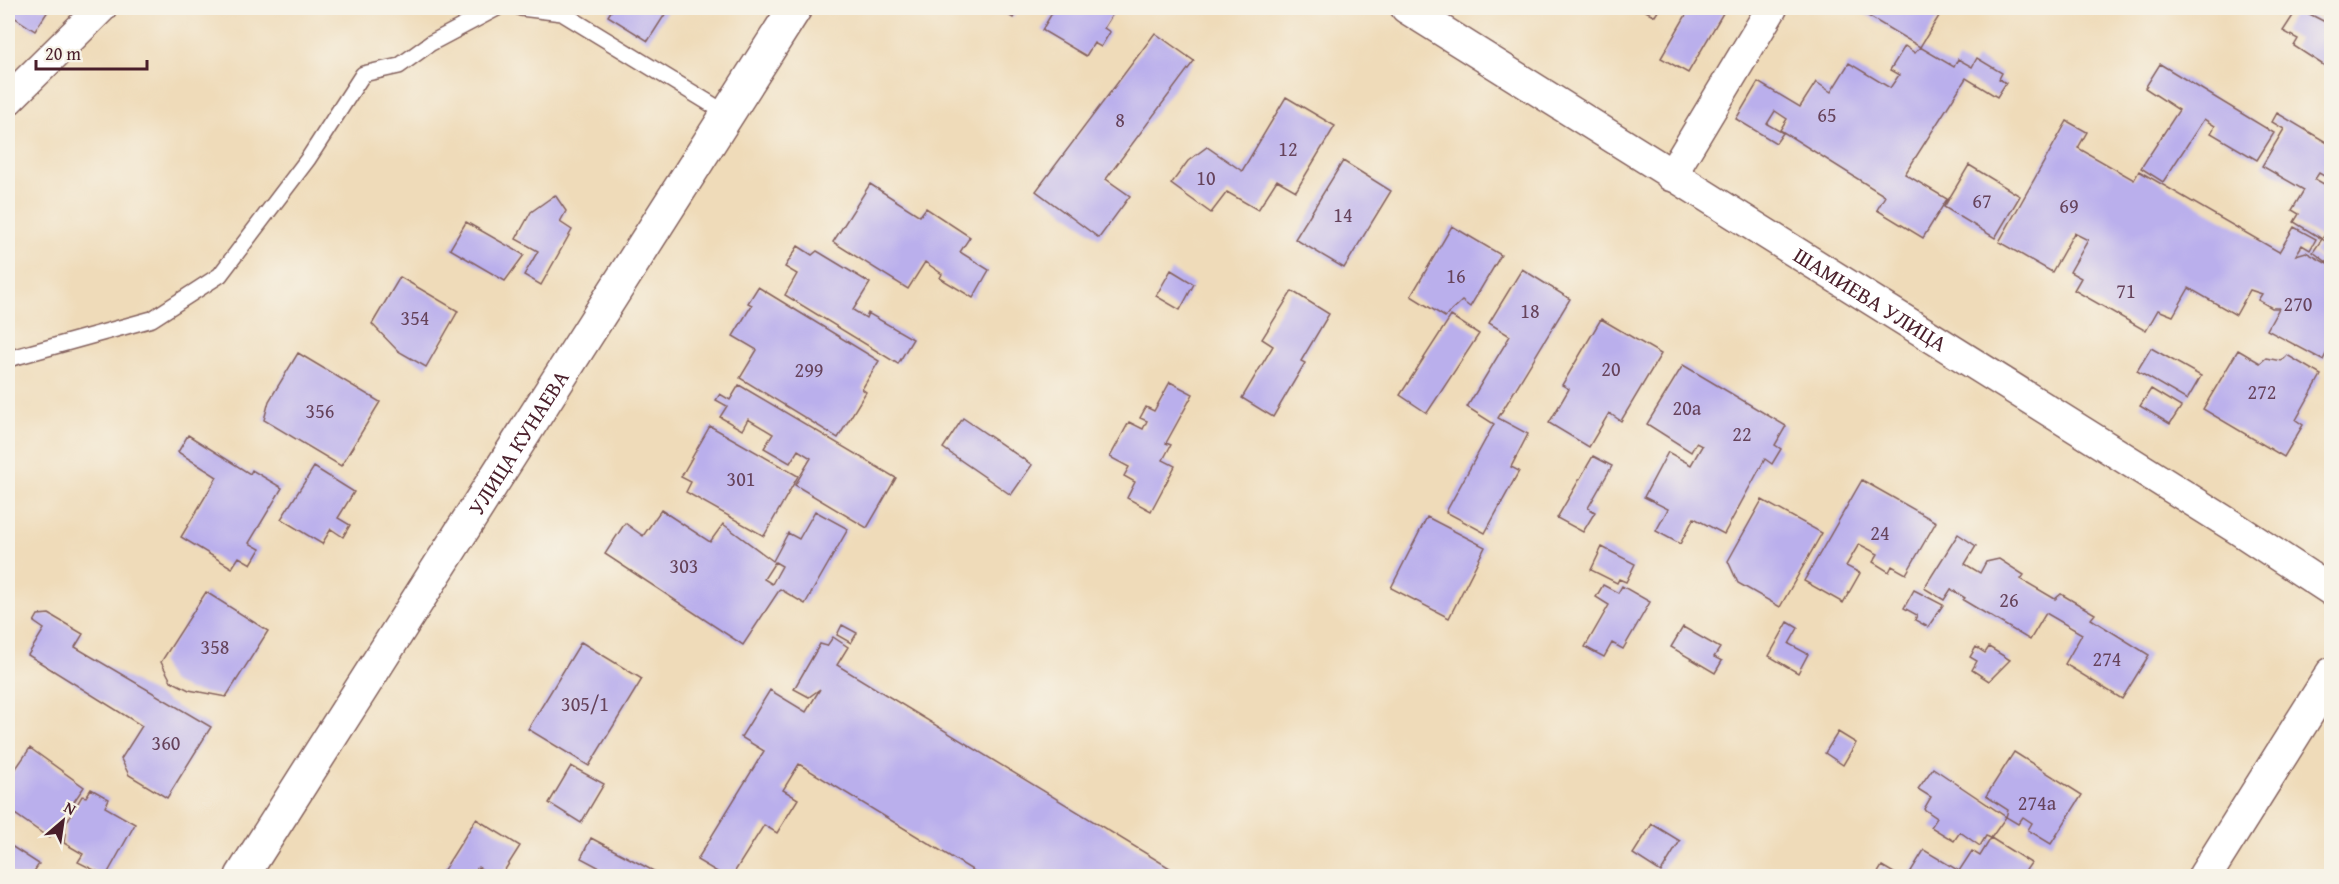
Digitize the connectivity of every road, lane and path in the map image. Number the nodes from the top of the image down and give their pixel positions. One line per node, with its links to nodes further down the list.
1 (101, 8): 7 (street)
2 (497, 8): 10 (lane)
3 (521, 8): 8 (lane)
4 (795, 8): 8 (main road, УЛИЦА КУНАЕВА)
5 (1406, 8): 9 (street, ШАМИЕВА УЛИЦА)
6 (1772, 8): 9 (street)
7 (8, 100)
8 (729, 115): 13 (main road, УЛИЦА КУНАЕВА)
9 (1671, 176): 11 (street, ШАМИЕВА УЛИЦА)
10 (8, 359)
11 (2331, 591)
12 (2331, 674): 14 (main road)
13 (242, 876)
14 (2205, 876)

